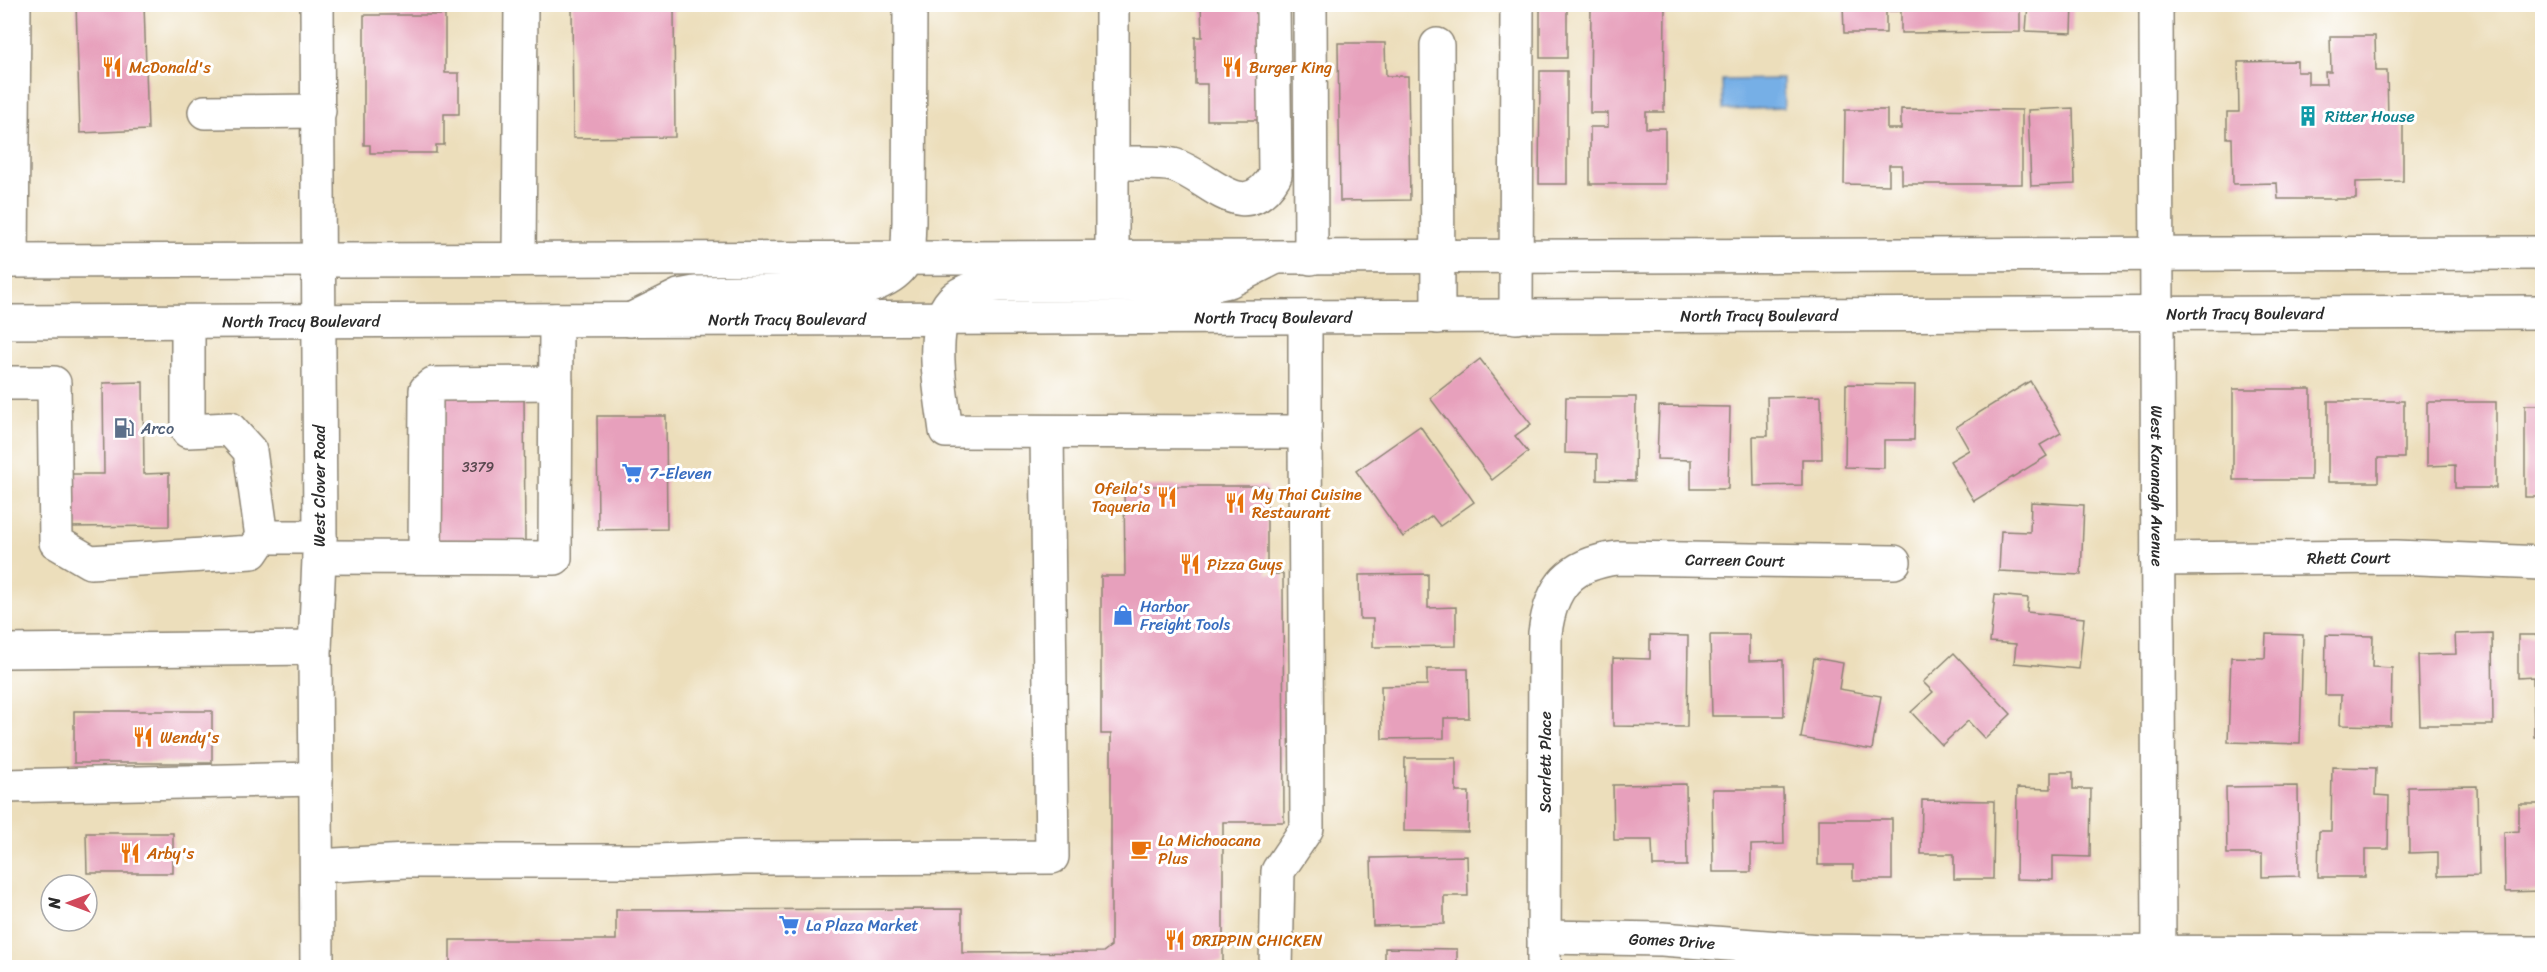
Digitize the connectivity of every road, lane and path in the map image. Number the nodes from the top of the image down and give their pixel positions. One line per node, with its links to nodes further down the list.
1 (14, 4): 24 (main road)
2 (317, 4): 11 (main road, West Clover Road)
3 (521, 4): 20 (main road)
4 (910, 4): 21 (main road)
5 (1112, 4): 13 (main road)
6 (1273, 4): 13 (main road)
7 (1310, 4): 19 (main road)
8 (1517, 4): 16 (main road)
9 (2156, 4): 15 (main road, West Kavanagh Avenue)
10 (1437, 45): 17 (main road)
11 (319, 111): 12 (main road); 23 (main road, West Clover Road)
12 (205, 112)
13 (1112, 163): 22 (main road)
14 (2542, 253): 15 (main road)
15 (2157, 255): 16 (main road); 26 (main road, West Kavanagh Avenue)
16 (1516, 256): 17 (main road); 27 (main road)
17 (1438, 257): 19 (main road); 29 (main road)
18 (1274, 258): 19 (main road); 22 (main road); 30 (main road)
19 (1311, 258)
20 (519, 259): 21 (main road); 23 (main road)
21 (906, 259): 22 (main road); 32 (main road)
22 (1112, 259)
23 (319, 260): 24 (main road); 33 (main road, West Clover Road)
24 (8, 261)
25 (2534, 309): 26 (main road, North Tracy Boulevard)
26 (2156, 314): 27 (main road, North Tracy Boulevard); 43 (main road, West Kavanagh Avenue)
27 (1516, 316): 29 (main road, North Tracy Boulevard)
28 (1305, 317): 29 (main road, North Tracy Boulevard); 30 (main road, North Tracy Boulevard); 39 (main road)
29 (1438, 317)
30 (942, 318): 32 (main road, North Tracy Boulevard); 38 (main road)
31 (556, 320): 32 (main road, North Tracy Boulevard); 33 (main road, North Tracy Boulevard); 37 (main road)
32 (630, 320)
33 (319, 321): 35 (main road, North Tracy Boulevard); 41 (main road, West Clover Road)
34 (4, 322): 35 (main road, North Tracy Boulevard)
35 (189, 322): 40 (main road)
36 (4, 383): 40 (main road)
37 (556, 383): 42 (main road); 42 (main road)
38 (1047, 432): 39 (main road); 51 (main road)
39 (1305, 432): 56 (main road)
40 (262, 537): 41 (main road)
41 (320, 547): 42 (main road); 47 (main road, West Clover Road)
42 (425, 558)
43 (2157, 559): 45 (main road, Rhett Court); 54 (main road, West Kavanagh Avenue)
44 (1894, 562): 46 (main road, Carreen Court)
45 (2542, 563)
46 (1578, 570): 52 (main road, Scarlett Place)
47 (315, 648): 48 (main road); 49 (main road, West Clover Road)
48 (4, 651)
49 (316, 779): 50 (main road); 51 (main road, West Clover Road)
50 (4, 786)
51 (316, 866): 55 (main road, West Clover Road)
52 (1544, 952): 54 (main road, Gomes Drive)
53 (2542, 953): 54 (main road, Gomes Drive)
54 (2159, 960)
55 (317, 968)
56 (1276, 968)

